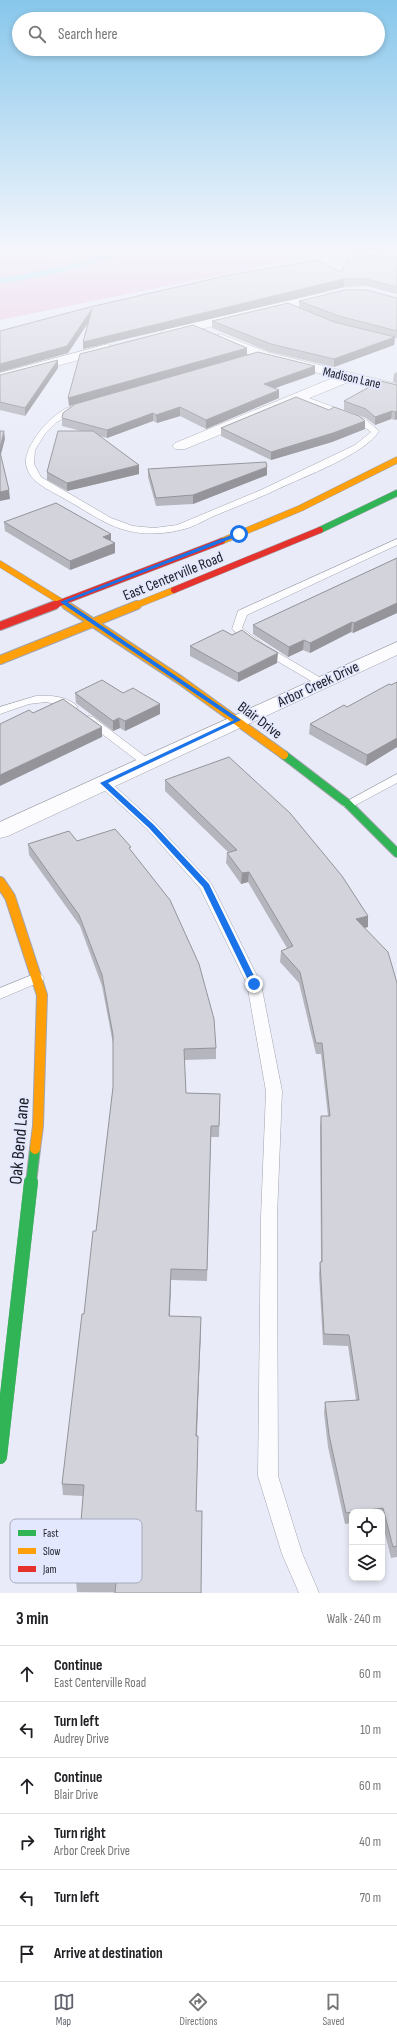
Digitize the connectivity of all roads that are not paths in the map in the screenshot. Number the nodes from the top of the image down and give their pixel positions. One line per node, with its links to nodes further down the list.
1 (210, 323): 2 (street)
2 (194, 327): 3 (street); 5 (street, Madison Lane)
3 (153, 337)
4 (117, 346): 7 (street)
5 (260, 355): 6 (lane); 8 (street, Madison Lane)
6 (245, 359)
7 (0, 377)
8 (348, 377): 9 (street, Madison Lane); 10 (street)
9 (397, 388)
10 (298, 397): 11 (lane); 12 (street)
11 (86, 405)
12 (180, 446)
13 (397, 460): 17 (main road, East Centerville Road)
14 (397, 493): 18 (main road, East Centerville Road)
15 (397, 542): 22 (lane)
16 (0, 564): 17 (main road, Blair Drive)
17 (63, 602): 18 (main road, Blair Drive); 19 (main road, East Centerville Road)
18 (95, 623): 21 (main road, East Centerville Road); 24 (main road, Blair Drive)
19 (0, 626)
20 (397, 648): 22 (street, Arbor Creek Drive)
21 (0, 660)
22 (322, 683): 24 (street, Arbor Creek Drive)
23 (0, 711): 25 (lane)
24 (238, 720): 25 (street, Arbor Creek Drive); 28 (main road, Blair Drive)
25 (147, 763): 27 (street, Arbor Creek Drive)
26 (397, 778): 28 (lane)
27 (104, 783): 29 (street, Arbor Creek Drive); 35 (lane)
28 (348, 804): 30 (main road, Blair Drive)
29 (0, 831)
30 (397, 853)
31 (0, 882): 32 (main road, Oak Bend Lane)
32 (37, 978): 33 (lane); 34 (main road, Oak Bend Lane)
33 (0, 994)
34 (0, 1457)
35 (309, 1593)

